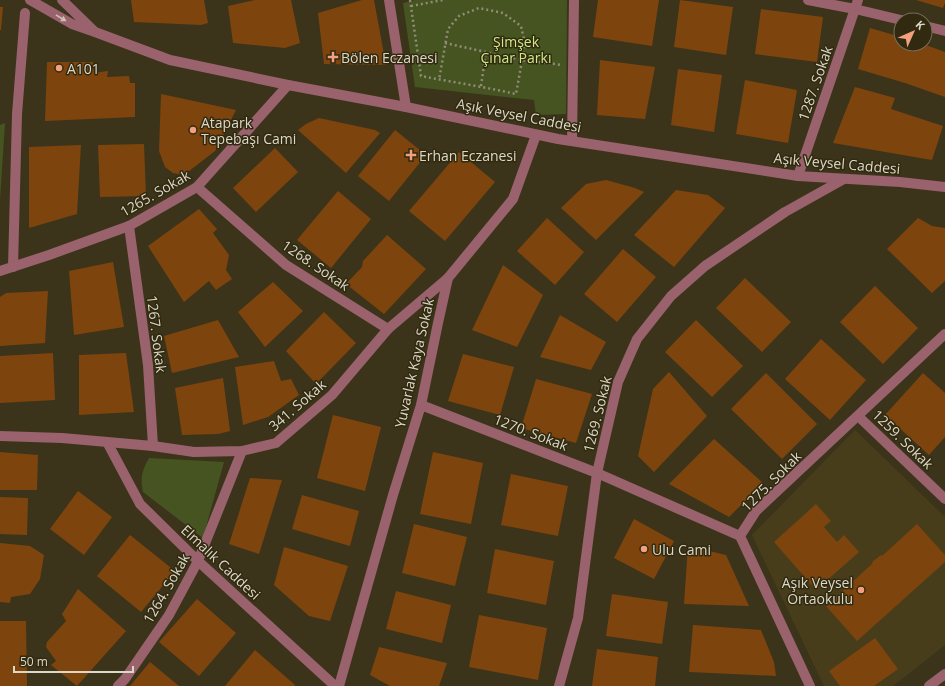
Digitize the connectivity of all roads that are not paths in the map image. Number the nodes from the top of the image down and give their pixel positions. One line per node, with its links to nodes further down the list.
1 (30, 0): 11 (street, Aşık Veysel Caddesi, one-way to 11)
2 (62, 0): 11 (street, Aşık Veysel Caddesi)
3 (389, 0): 13 (street)
4 (574, 0): 15 (street)
5 (808, 0): 6 (street)
6 (857, 4): 8 (street); 16 (street, 1287. Sokak)
7 (25, 13): 21 (street)
8 (893, 17)
9 (933, 28): 10 (street)
10 (945, 31)
11 (95, 32): 12 (street, Aşık Veysel Caddesi)
12 (288, 85): 13 (street, Aşık Veysel Caddesi); 18 (street, 1265. Sokak)
13 (406, 107): 14 (street, Aşık Veysel Caddesi)
14 (536, 135): 15 (street, Aşık Veysel Caddesi); 23 (street, Yuvarlak Kaya Sokak)
15 (572, 141): 16 (street, Aşık Veysel Caddesi)
16 (798, 176): 17 (street, Aşık Veysel Caddesi)
17 (844, 179): 19 (street, Aşık Veysel Caddesi); 32 (street, 1269. Sokak)
18 (197, 187): 20 (street, 1265. Sokak); 24 (street, 1268. Sokak)
19 (945, 187)
20 (129, 226): 21 (street, 1265. Sokak); 30 (street, 1267. Sokak)
21 (13, 266): 22 (street, 1265. Sokak)
22 (0, 271)
23 (448, 278): 24 (street, 341. Sokak); 26 (street, Yuvarlak Kaya Sokak)
24 (388, 329): 31 (street, 341. Sokak)
25 (945, 334): 27 (street, 1275. Sokak)
26 (421, 405): 32 (street, 1270. Sokak); 39 (street, Yuvarlak Kaya Sokak)
27 (858, 416): 33 (street, 1259. Sokak); 34 (street, 1275. Sokak)
28 (0, 436): 29 (street, 341. Sokak)
29 (107, 442): 30 (street, 341. Sokak); 35 (street, Elmalık Caddesi)
30 (153, 446): 31 (street, 341. Sokak)
31 (242, 450): 35 (street, 1264. Sokak)
32 (598, 473): 34 (street, 1270. Sokak); 40 (street, 1269. Sokak)
33 (945, 500)
34 (740, 536): 41 (street)
35 (198, 561): 37 (street, 1264. Sokak); 38 (street, Elmalık Caddesi)
36 (945, 674): 42 (street)
37 (118, 686)
38 (335, 686)
39 (339, 686)
40 (559, 686)
41 (810, 686)
42 (929, 686)

